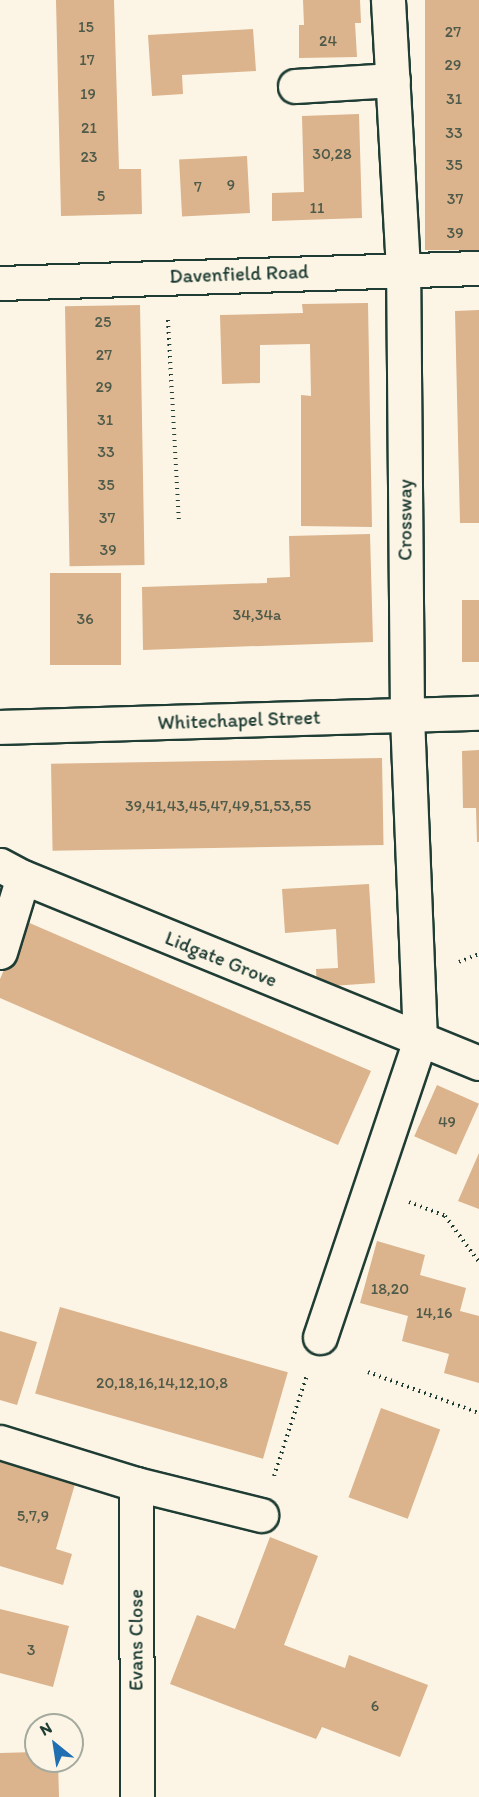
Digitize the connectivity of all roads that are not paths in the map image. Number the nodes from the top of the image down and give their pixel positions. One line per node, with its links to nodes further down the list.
1 (388, 0): 2 (street, Crossway)
2 (393, 80): 3 (street); 5 (street, Crossway)
3 (295, 86)
4 (479, 268): 5 (street, Davenfield Road)
5 (403, 269): 6 (street, Davenfield Road); 8 (street, Crossway)
6 (0, 283)
7 (479, 713): 8 (street, Whitechapel Street)
8 (407, 715): 9 (street, Whitechapel Street); 13 (street, Crossway)
9 (0, 727)
10 (0, 845): 11 (street)
11 (8, 869): 12 (street); 13 (street, Lidgate Grove)
12 (0, 952)
13 (420, 1040): 14 (street, Lidgate Grove); 15 (street)
14 (479, 1063)
15 (320, 1337)
16 (0, 1442): 17 (street)
17 (136, 1484): 18 (street); 19 (street, Evans Close)
18 (261, 1515)
19 (137, 1797)

